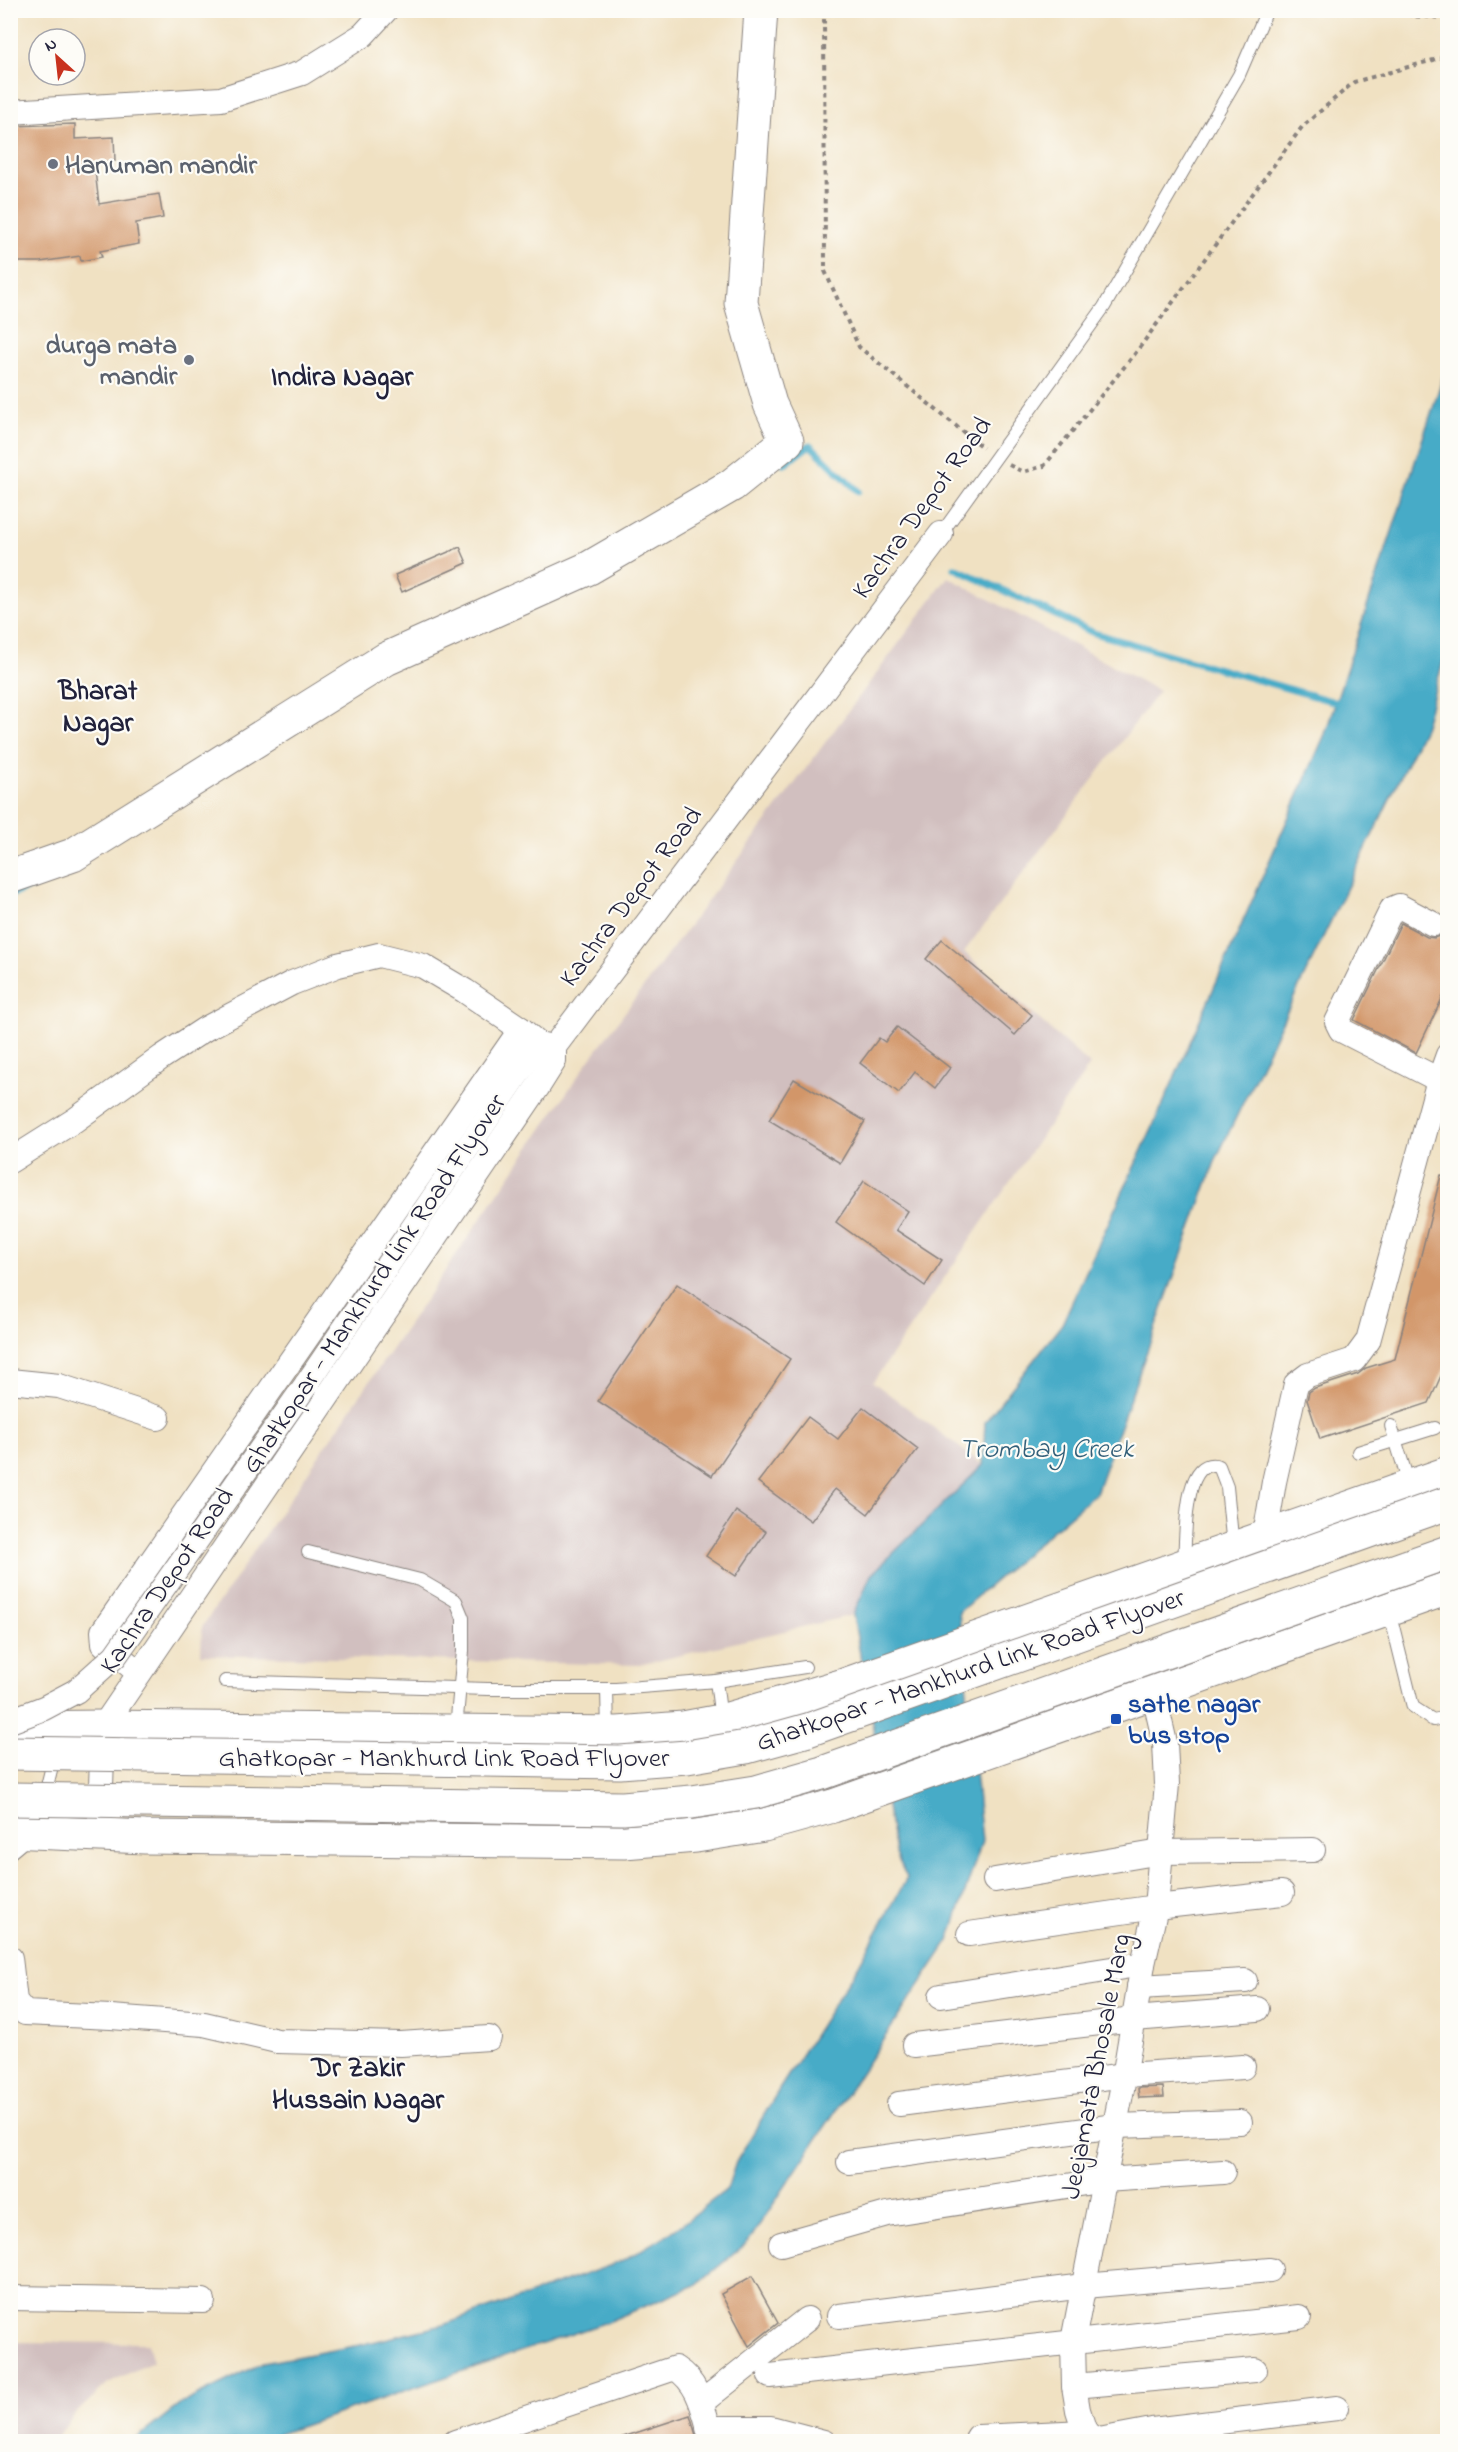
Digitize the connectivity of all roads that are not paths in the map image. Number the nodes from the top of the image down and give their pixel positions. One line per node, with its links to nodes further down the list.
1 (386, 10): 4 (street)
2 (761, 10): 6 (main road)
3 (1267, 10): 5 (lane, Kachra Depot Road)
4 (10, 112)
5 (941, 534): 8 (street, Kachra Depot Road)
6 (10, 878)
7 (1433, 924): 10 (street)
8 (537, 1040): 11 (street); 28 (street, Kachra Depot Road); 28 (street); 35 (street, Ghatkopar - Mankhurd Link Road Flyover, bridge)
9 (1447, 1056): 10 (street)
10 (1439, 1080): 20 (street)
11 (10, 1161)
12 (10, 1381): 13 (street)
13 (158, 1418)
14 (1390, 1426): 16 (lane)
15 (1435, 1428): 16 (lane)
16 (1395, 1440): 17 (lane); 19 (lane)
17 (1358, 1452)
18 (1446, 1485): 19 (main road); 42 (main road, Ghatkopar - Mankhurd Link Road Flyover, bridge)
19 (1409, 1486): 20 (main road)
20 (1265, 1536): 21 (main road)
21 (1233, 1548): 24 (main road); 24 (lane)
22 (308, 1552): 31 (lane)
23 (1448, 1552): 43 (main road, Ghatkopar - Mankhurd Link Road Flyover, bridge)
24 (1184, 1565): 36 (main road)
25 (1448, 1588): 26 (main road)
26 (1388, 1608): 33 (main road); 34 (lane)
27 (805, 1667): 30 (lane)
28 (140, 1673): 37 (street, Kachra Depot Road)
29 (225, 1681): 31 (lane)
30 (716, 1681): 32 (lane); 36 (lane)
31 (460, 1688): 32 (lane); 40 (lane)
32 (607, 1689): 41 (lane)
33 (1154, 1691): 44 (main road); 46 (street, Jeejamata Bhosale Marg)
34 (1448, 1717)
35 (10, 1721)
36 (721, 1721): 41 (main road)
37 (103, 1727): 39 (main road); 40 (main road); 44 (street)
38 (10, 1728): 39 (main road)
39 (61, 1729): 43 (lane)
40 (456, 1731): 41 (main road)
41 (608, 1732)
42 (10, 1753)
43 (27, 1818): 44 (main road); 47 (lane)
44 (99, 1836)
45 (1313, 1850): 46 (street)
46 (1161, 1852): 48 (street); 50 (street, Jeejamata Bhosale Marg)
47 (10, 1853)
48 (995, 1880)
49 (1282, 1893): 50 (street)
50 (1156, 1907): 51 (street); 53 (street, Jeejamata Bhosale Marg)
51 (969, 1934)
52 (10, 1958): 59 (street)
53 (1143, 1964): 55 (street, Jeejamata Bhosale Marg); 56 (street)
54 (1245, 1981): 55 (street)
55 (1139, 1987): 58 (street, Jeejamata Bhosale Marg)
56 (941, 1996)
57 (1257, 2009): 58 (street)
58 (1134, 2019): 60 (street); 62 (street, Jeejamata Bhosale Marg)
59 (489, 2038)
60 (914, 2045)
61 (1243, 2067): 62 (street)
62 (1125, 2075): 63 (street); 65 (street, Jeejamata Bhosale Marg)
63 (899, 2104)
64 (1240, 2122): 65 (street)
65 (1115, 2126): 66 (street); 68 (street, Jeejamata Bhosale Marg)
66 (849, 2162)
67 (1223, 2172): 68 (street)
68 (1105, 2180): 69 (street); 71 (street, Jeejamata Bhosale Marg)
69 (781, 2244)
70 (1270, 2270): 71 (street)
71 (1084, 2286): 74 (street); 77 (street, Jeejamata Bhosale Marg)
72 (10, 2298): 73 (street)
73 (203, 2301)
74 (839, 2316)
75 (1299, 2317): 77 (street)
76 (807, 2319): 81 (street)
77 (1074, 2341): 79 (street); 80 (street, Jeejamata Bhosale Marg)
78 (1255, 2370): 80 (street)
79 (770, 2376)
80 (1074, 2386): 85 (street, Jeejamata Bhosale Marg)
81 (702, 2402): 83 (street); 86 (street)
82 (1336, 2408): 85 (street)
83 (711, 2435): 87 (street)
84 (978, 2437): 85 (street)
85 (1095, 2438)
86 (454, 2442)
87 (824, 2442)

